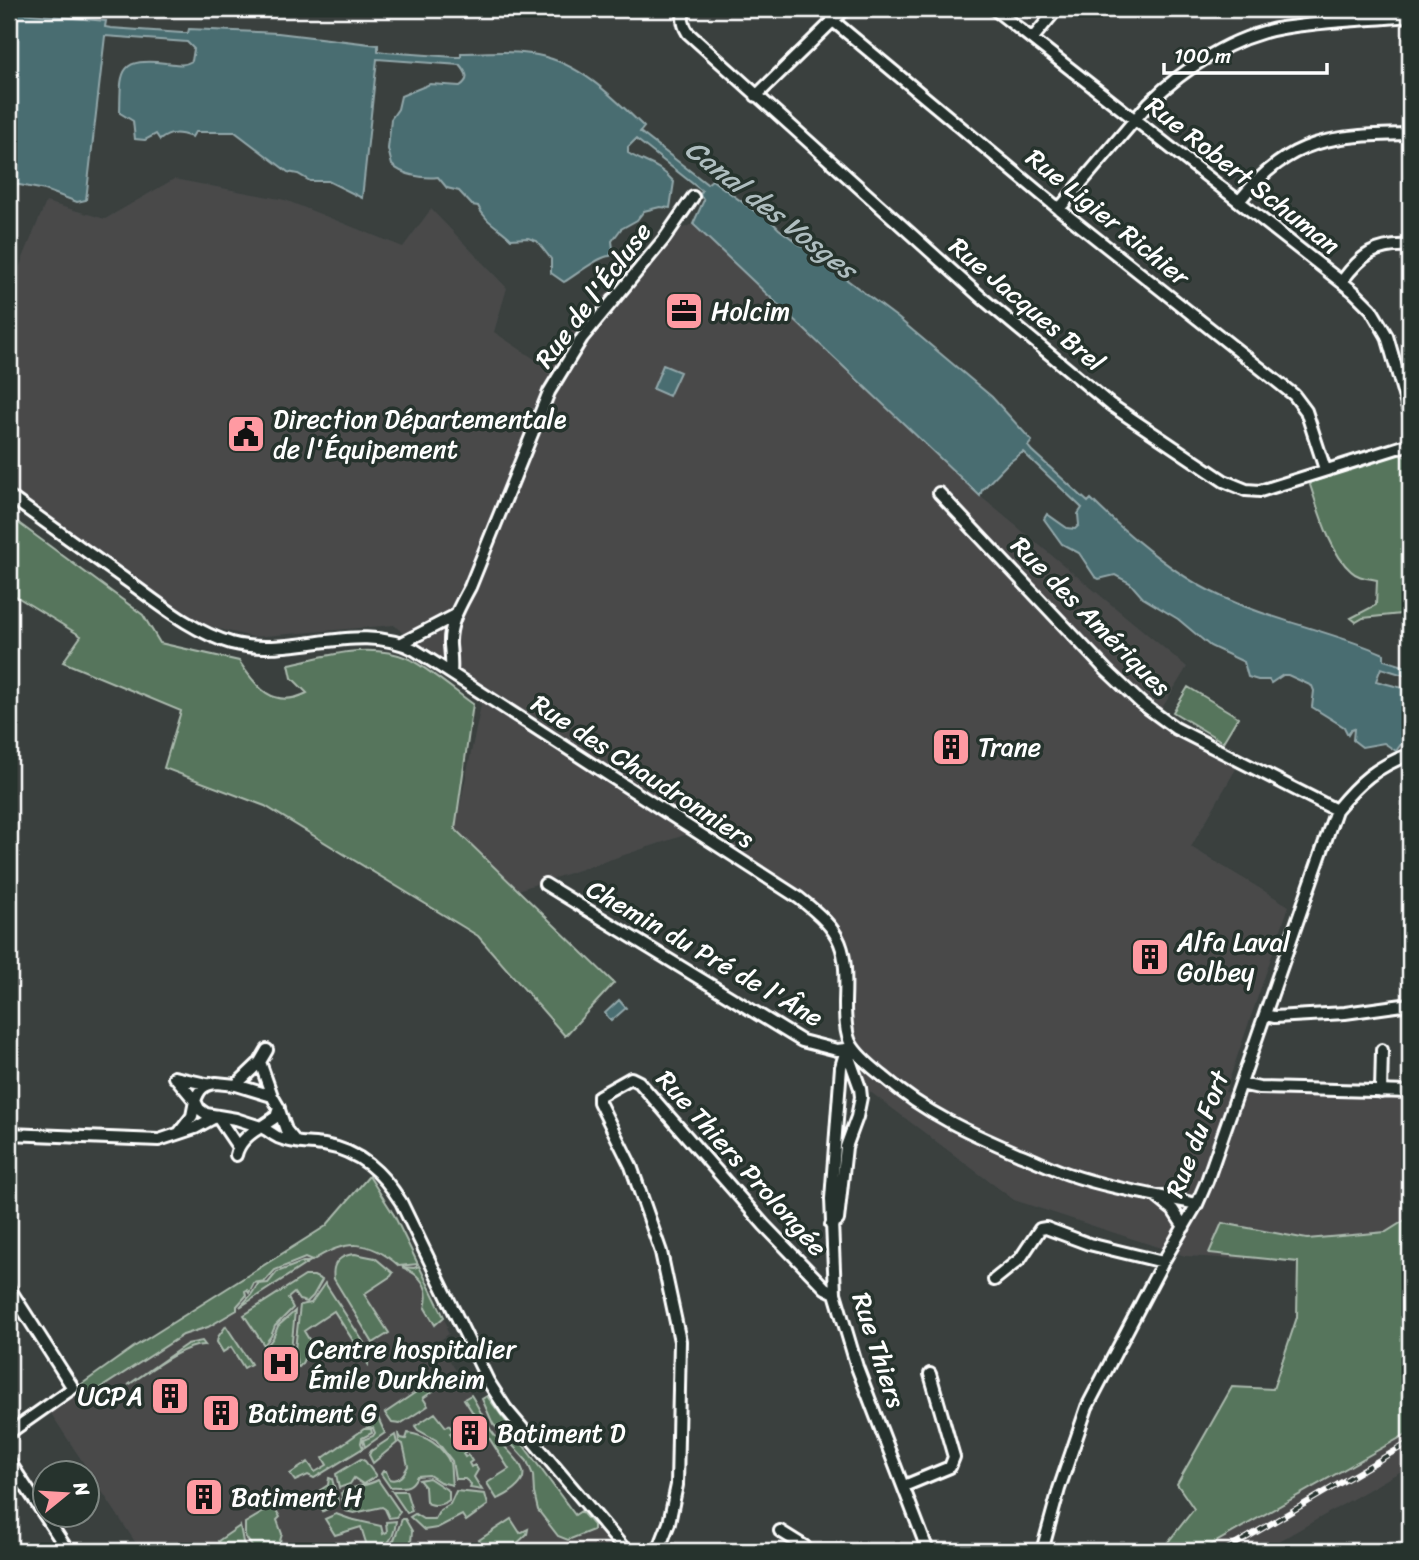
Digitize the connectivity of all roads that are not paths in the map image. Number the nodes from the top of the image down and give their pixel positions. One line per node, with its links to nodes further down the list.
1 (685, 9): 8 (street, Rue Jacques Brel)
2 (845, 9): 6 (street)
3 (994, 9): 7 (street, Rue Robert Schuman)
4 (1057, 9): 7 (street)
5 (1410, 16): 9 (street)
6 (832, 20): 8 (street); 13 (street, Rue Ligier Richier)
7 (1032, 39): 9 (street, Rue Robert Schuman)
8 (756, 96): 18 (street, Rue Jacques Brel)
9 (1135, 120): 12 (street, Rue Robert Schuman); 13 (street)
10 (1410, 134): 12 (street)
11 (693, 197): 21 (street, Rue de l'Écluse)
12 (1240, 200): 15 (street, Rue Robert Schuman)
13 (1059, 209): 18 (street, Rue Ligier Richier)
14 (1410, 246): 15 (street)
15 (1342, 281): 16 (street, Rue Robert Schuman)
16 (1410, 416)
17 (1410, 444): 18 (street, Rue Jacques Brel)
18 (1325, 469)
19 (939, 493): 25 (street, Rue des Amériques)
20 (9, 496): 22 (street, Rue des Chaudronniers)
21 (454, 616): 22 (street); 23 (street, Rue de l'Écluse)
22 (402, 643): 23 (street, Rue des Chaudronniers)
23 (451, 673): 29 (street, Rue des Chaudronniers)
24 (1410, 754): 25 (street, Rue du Fort)
25 (1336, 810): 28 (street, Rue du Fort)
26 (545, 884): 29 (street, Chemin du Pré de l'Âne)
27 (1410, 1004): 28 (street)
28 (1266, 1015): 35 (street, Rue du Fort)
29 (849, 1047): 46 (street); 48 (street, Rue Thiers); 48 (street, Rue Thiers)
30 (267, 1050): 32 (street)
31 (1382, 1050): 36 (street)
32 (260, 1062): 34 (street); 38 (street)
33 (206, 1084): 34 (street); 39 (street); 39 (street)
34 (236, 1084): 38 (street)
35 (1241, 1084): 36 (street); 47 (street, Rue du Fort)
36 (1381, 1092): 37 (street)
37 (1410, 1092)
38 (272, 1096): 40 (street)
39 (195, 1101): 41 (street); 43 (street)
40 (279, 1108): 42 (street); 45 (street)
41 (217, 1116): 42 (street); 42 (street); 43 (street)
42 (261, 1127): 45 (street)
43 (179, 1133): 44 (street)
44 (9, 1134)
45 (295, 1141): 60 (street)
46 (1155, 1196): 47 (street); 49 (street)
47 (1197, 1204): 49 (street, Rue du Fort)
48 (831, 1225): 53 (street, Rue Thiers)
49 (1184, 1227): 50 (street, Rue du Fort)
50 (1163, 1262): 51 (street); 64 (street, Rue du Fort)
51 (994, 1280)
52 (9, 1288): 55 (street)
53 (835, 1293): 57 (street, Rue Thiers); 61 (street, Rue Thiers Prolongée)
54 (930, 1374): 57 (street, Rue Thiers)
55 (9, 1433)
56 (9, 1461): 59 (street)
57 (904, 1486): 63 (street, Rue Thiers)
58 (780, 1531): 62 (street)
59 (68, 1551)
60 (626, 1551)
61 (658, 1551)
62 (808, 1551)
63 (928, 1551)
64 (1042, 1551)

